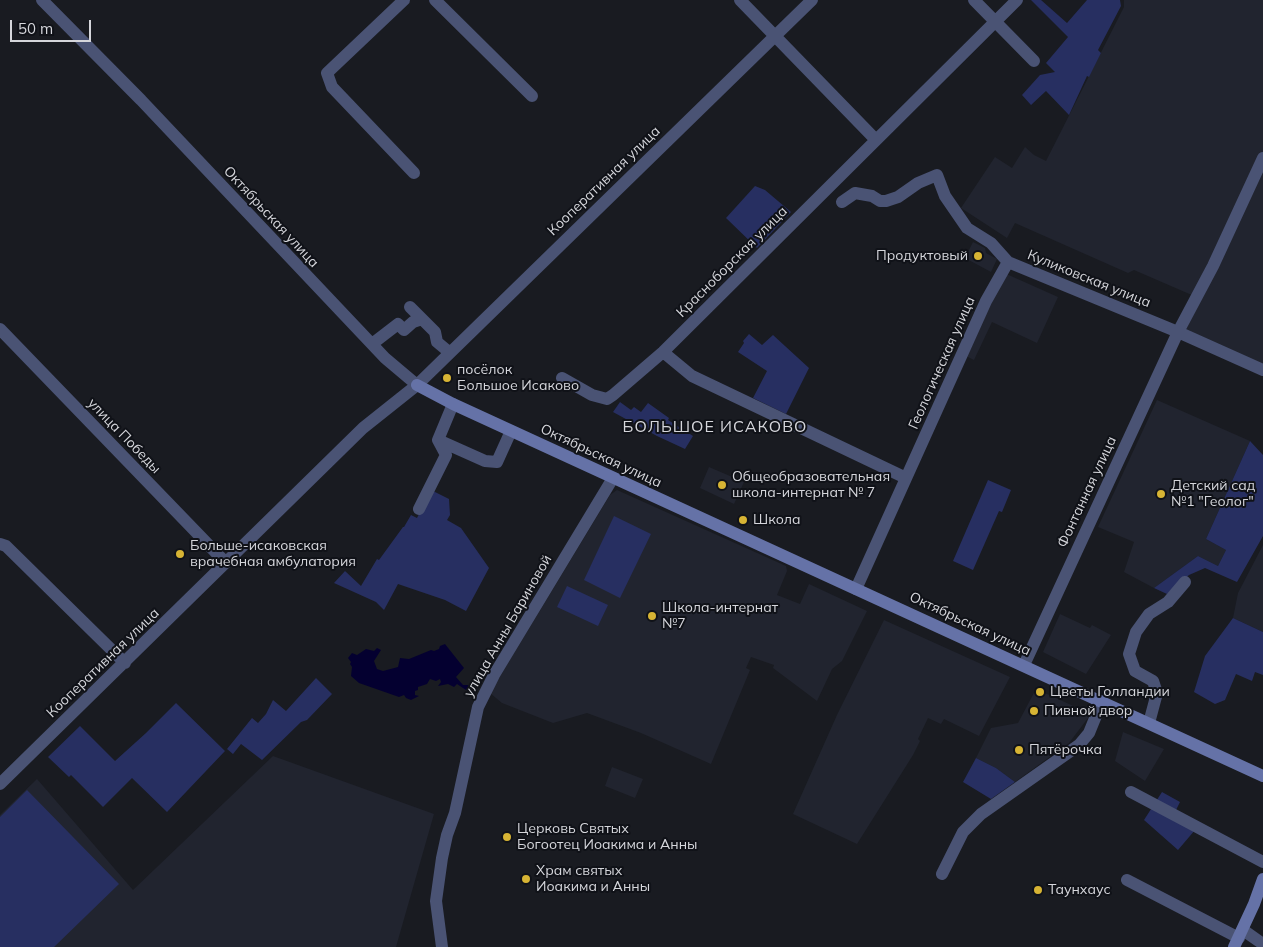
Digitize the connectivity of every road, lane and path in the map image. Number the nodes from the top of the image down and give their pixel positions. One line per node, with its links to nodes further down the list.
1 (42, 0): 21 (street, Октябрьская улица)
2 (404, 0): 14 (street)
3 (436, 0): 11 (street)
4 (740, 0): 9 (street)
5 (812, 0): 9 (street, Кооперативная улица)
6 (974, 0): 8 (street)
7 (1017, 0): 8 (street, Красноборская улица)
8 (994, 22): 10 (street); 12 (street, Красноборская улица)
9 (774, 37): 12 (street); 22 (street, Кооперативная улица)
10 (1034, 61)
11 (532, 96)
12 (876, 140): 23 (street, Красноборская улица)
13 (1263, 158): 20 (street, Фонтанная улица)
14 (414, 173)
15 (842, 202): 16 (street, Куликовская улица)
16 (1008, 262): 20 (street, Куликовская улица); 31 (street, Геологическая улица)
17 (410, 308): 18 (street)
18 (422, 319): 21 (street); 22 (street)
19 (0, 329): 34 (street, улица Победы)
20 (1178, 332): 24 (street, Куликовская улица); 38 (street, Фонтанная улица)
21 (372, 344): 26 (street, Октябрьская улица)
22 (449, 352): 26 (street, Кооперативная улица)
23 (663, 352): 25 (street, Красноборская улица); 31 (street)
24 (1263, 370)
25 (562, 378)
26 (417, 385): 27 (street, Октябрьская улица); 34 (street, Кооперативная улица)
27 (453, 404): 28 (street, Октябрьская улица); 29 (street)
28 (511, 431): 29 (street); 30 (street, Октябрьская улица)
29 (438, 440): 32 (street)
30 (613, 478): 36 (street, Октябрьская улица); 50 (street, улица Анны Бариновой)
31 (906, 478): 36 (street, Геологическая улица)
32 (419, 509)
33 (0, 544): 37 (street)
34 (226, 563): 37 (street, Кооперативная улица)
35 (1185, 582): 40 (street)
36 (856, 588): 38 (street, Октябрьская улица)
37 (125, 663): 42 (street, Кооперативная улица)
38 (1024, 665): 39 (street, Октябрьская улица)
39 (1102, 701): 40 (street, Октябрьская улица); 45 (street)
40 (1149, 723): 41 (street, Октябрьская улица)
41 (1263, 776)
42 (0, 784)
43 (1131, 792): 44 (street)
44 (1263, 862)
45 (942, 874)
46 (1127, 880): 48 (street)
47 (1263, 881): 48 (street)
48 (1238, 939): 49 (street)
49 (1263, 944)
50 (442, 947)

